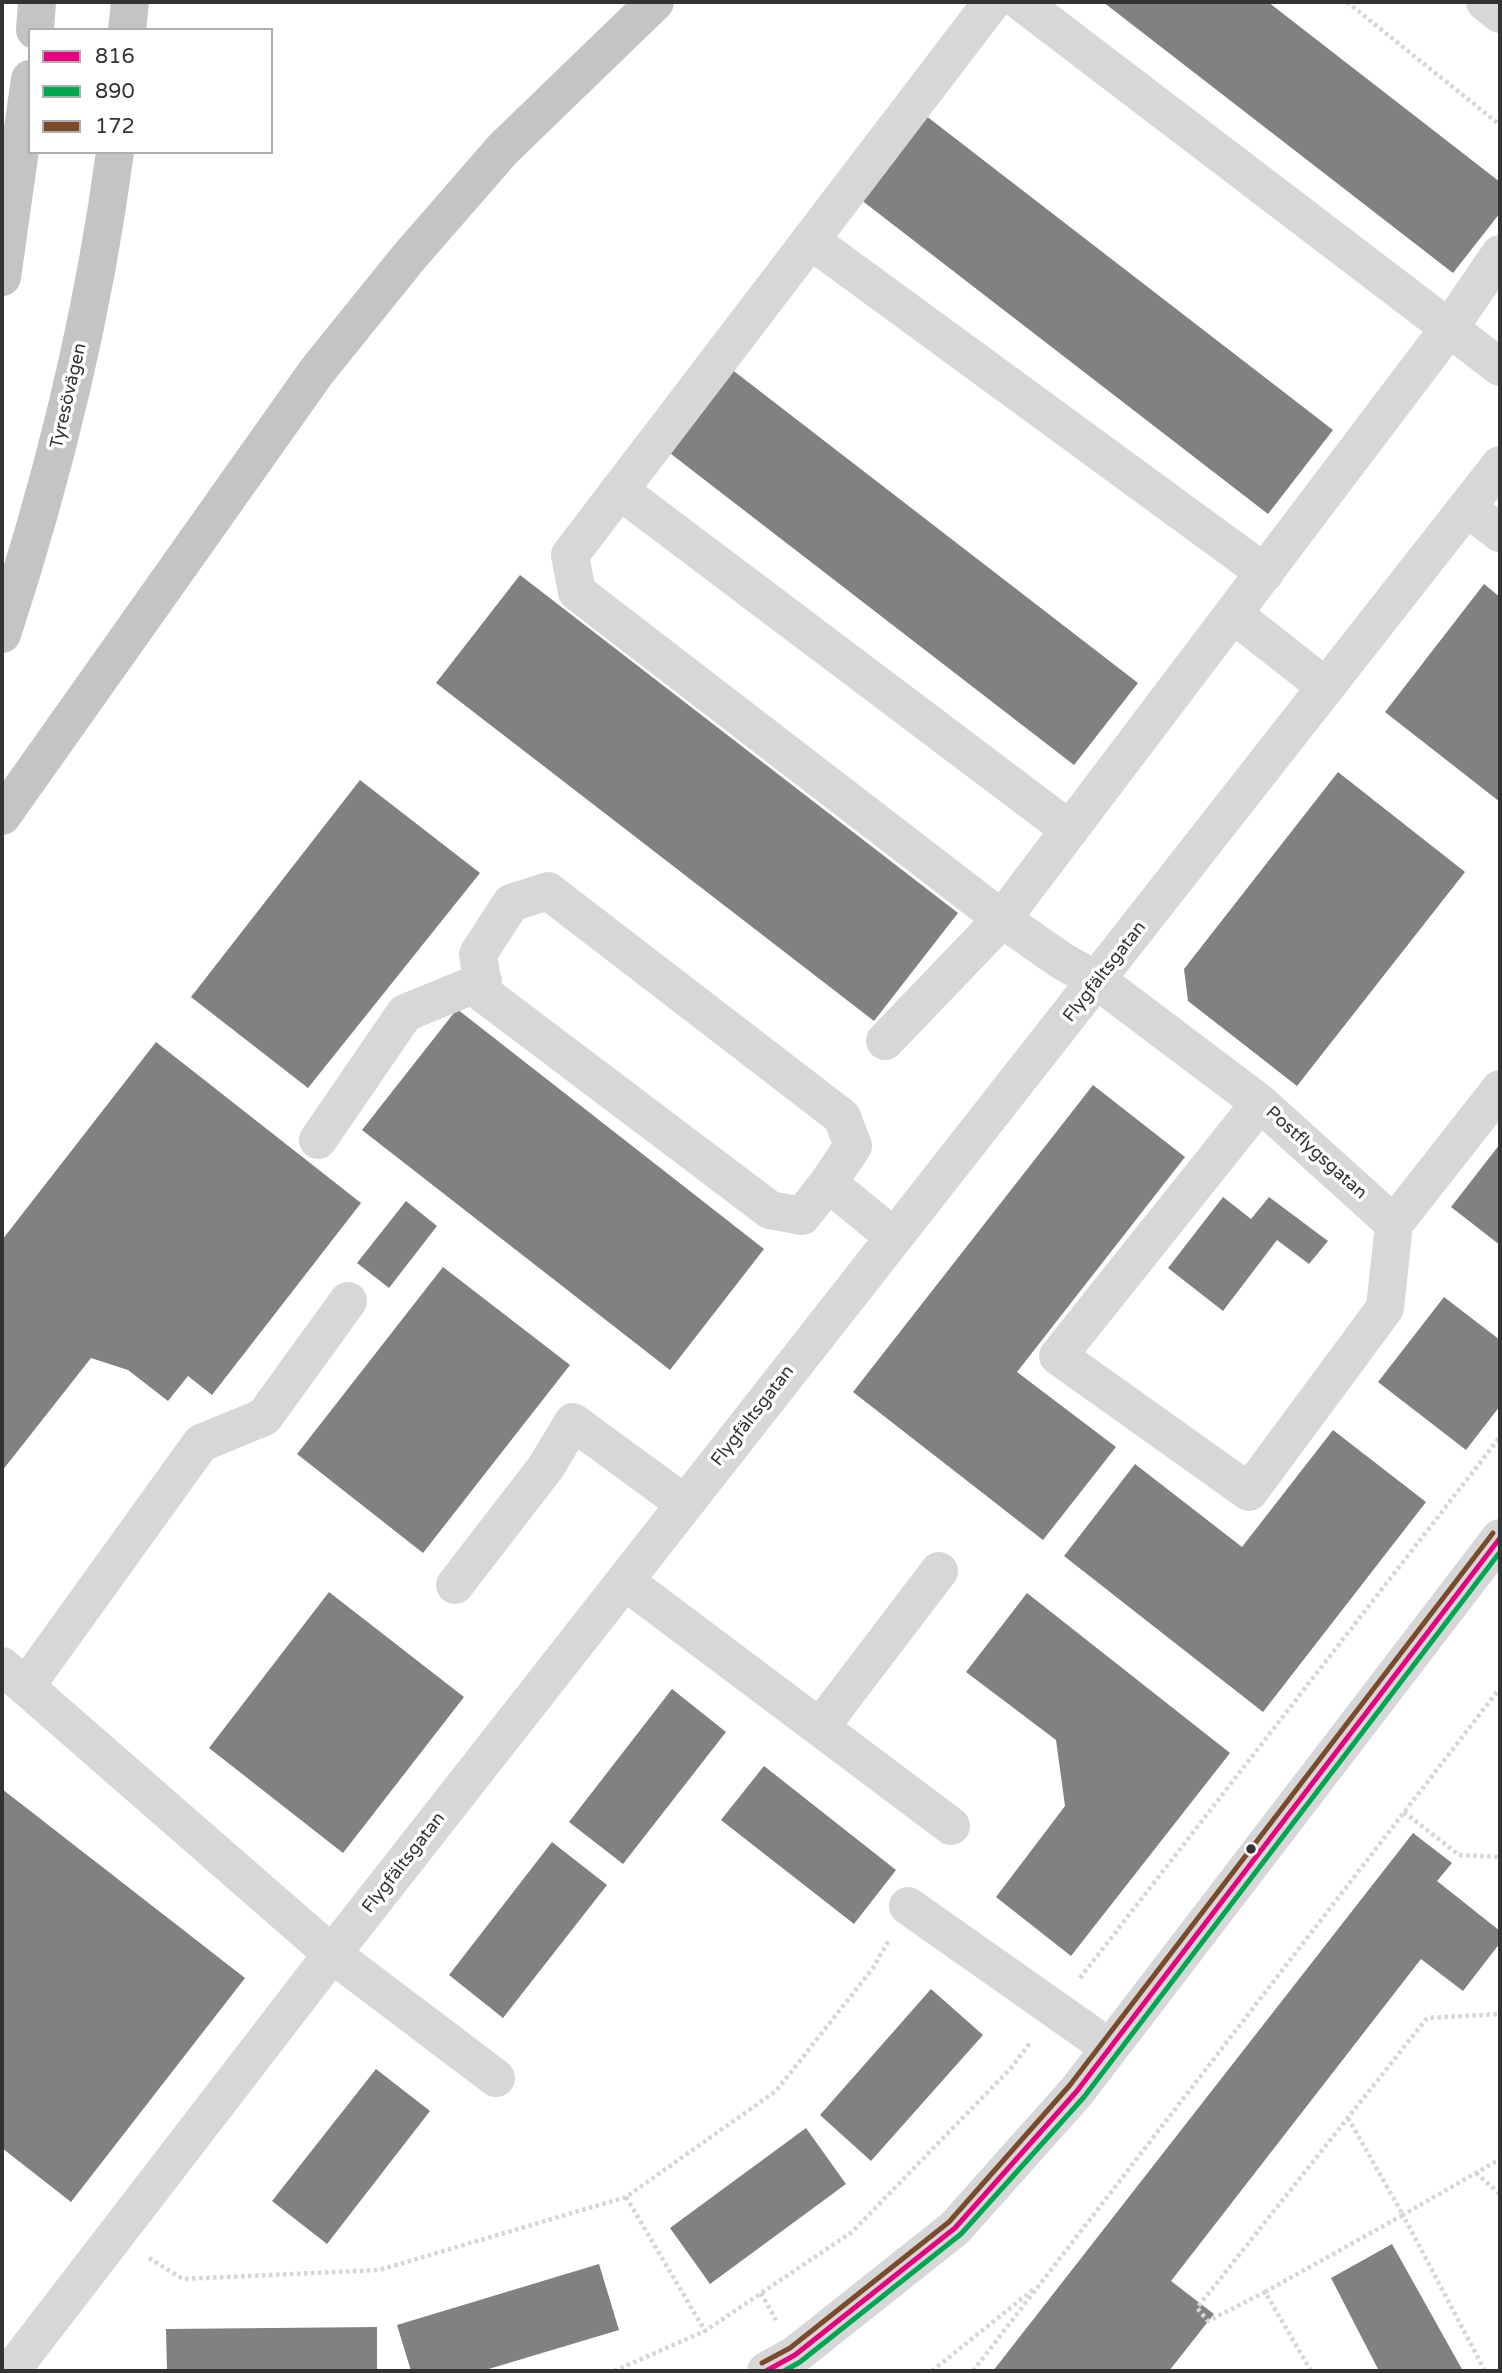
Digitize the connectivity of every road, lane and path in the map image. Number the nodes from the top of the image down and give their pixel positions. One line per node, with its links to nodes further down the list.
1 (37, 2): 9 (highway)
2 (130, 2): 10 (highway)
3 (655, 2): 27 (highway)
4 (992, 2): 14 (street, Postflygsgatan)
5 (1021, 2): 17 (street)
6 (1347, 2): 12 (path)
7 (1485, 2): 8 (street)
8 (1500, 14)
9 (35, 28)
10 (127, 28)
11 (28, 93): 16 (highway)
12 (1500, 125)
13 (115, 154): 25 (highway, Tyresövägen)
14 (810, 240): 20 (street, Postflygsgatan); 23 (street)
15 (1500, 254): 17 (street)
16 (2, 277)
17 (1450, 327): 18 (street); 23 (street)
18 (1500, 367)
19 (1500, 466): 21 (street, Flygfältsgatan)
20 (620, 490): 28 (street); 29 (street, Postflygsgatan)
21 (1467, 508): 22 (street); 26 (street, Flygfältsgatan)
22 (1500, 533)
23 (1265, 572): 24 (street)
24 (1233, 614): 26 (street); 28 (street)
25 (2, 634)
26 (1326, 687): 31 (street, Flygfältsgatan)
27 (2, 816)
28 (1070, 830): 29 (street)
29 (1002, 919): 31 (street, Postflygsgatan); 32 (street)
30 (483, 981): 35 (street); 36 (street); 36 (street)
31 (1098, 981): 34 (street, Postflygsgatan); 38 (street, Flygfältsgatan)
32 (885, 1041)
33 (1500, 1089): 37 (street)
34 (1259, 1103): 37 (street, Postflygsgatan); 37 (street)
35 (318, 1140)
36 (828, 1183): 38 (street)
37 (1394, 1224)
38 (894, 1237): 41 (street, Flygfältsgatan)
39 (348, 1301): 46 (street)
40 (1500, 1437): 54 (path)
41 (685, 1504): 44 (street, Flygfältsgatan); 45 (street)
42 (1500, 1538): 56 (street)
43 (939, 1571): 48 (street)
44 (626, 1582): 48 (street); 53 (street, Flygfältsgatan)
45 (455, 1585)
46 (14, 1676): 53 (street)
47 (1500, 1688): 49 (path)
48 (821, 1726): 50 (street)
49 (1404, 1812): 51 (path); 66 (path)
50 (951, 1825)
51 (1500, 1857)
52 (908, 1906): 54 (street); 63 (path)
53 (332, 1954): 57 (street); 65 (street, Flygfältsgatan)
54 (1056, 2009): 56 (street); 68 (path)
55 (1500, 2014): 59 (path)
56 (1110, 2048): 71 (street)
57 (496, 2078)
58 (1500, 2101): 60 (path)
59 (1348, 2118): 64 (path); 67 (path)
60 (1500, 2159): 61 (path)
61 (1476, 2173): 62 (path); 64 (path)
62 (1500, 2194)
63 (625, 2197): 65 (path); 68 (path)
64 (1403, 2215): 67 (path); 75 (path)
65 (120, 2234): 69 (street, Flygfältsgatan)
66 (1041, 2283): 72 (path); 73 (path)
67 (1265, 2292): 74 (path)
68 (705, 2331): 70 (path)
69 (11, 2371)
70 (614, 2371)
71 (766, 2371)
72 (932, 2371)
73 (973, 2371)
74 (1311, 2371)
75 (1485, 2371)

